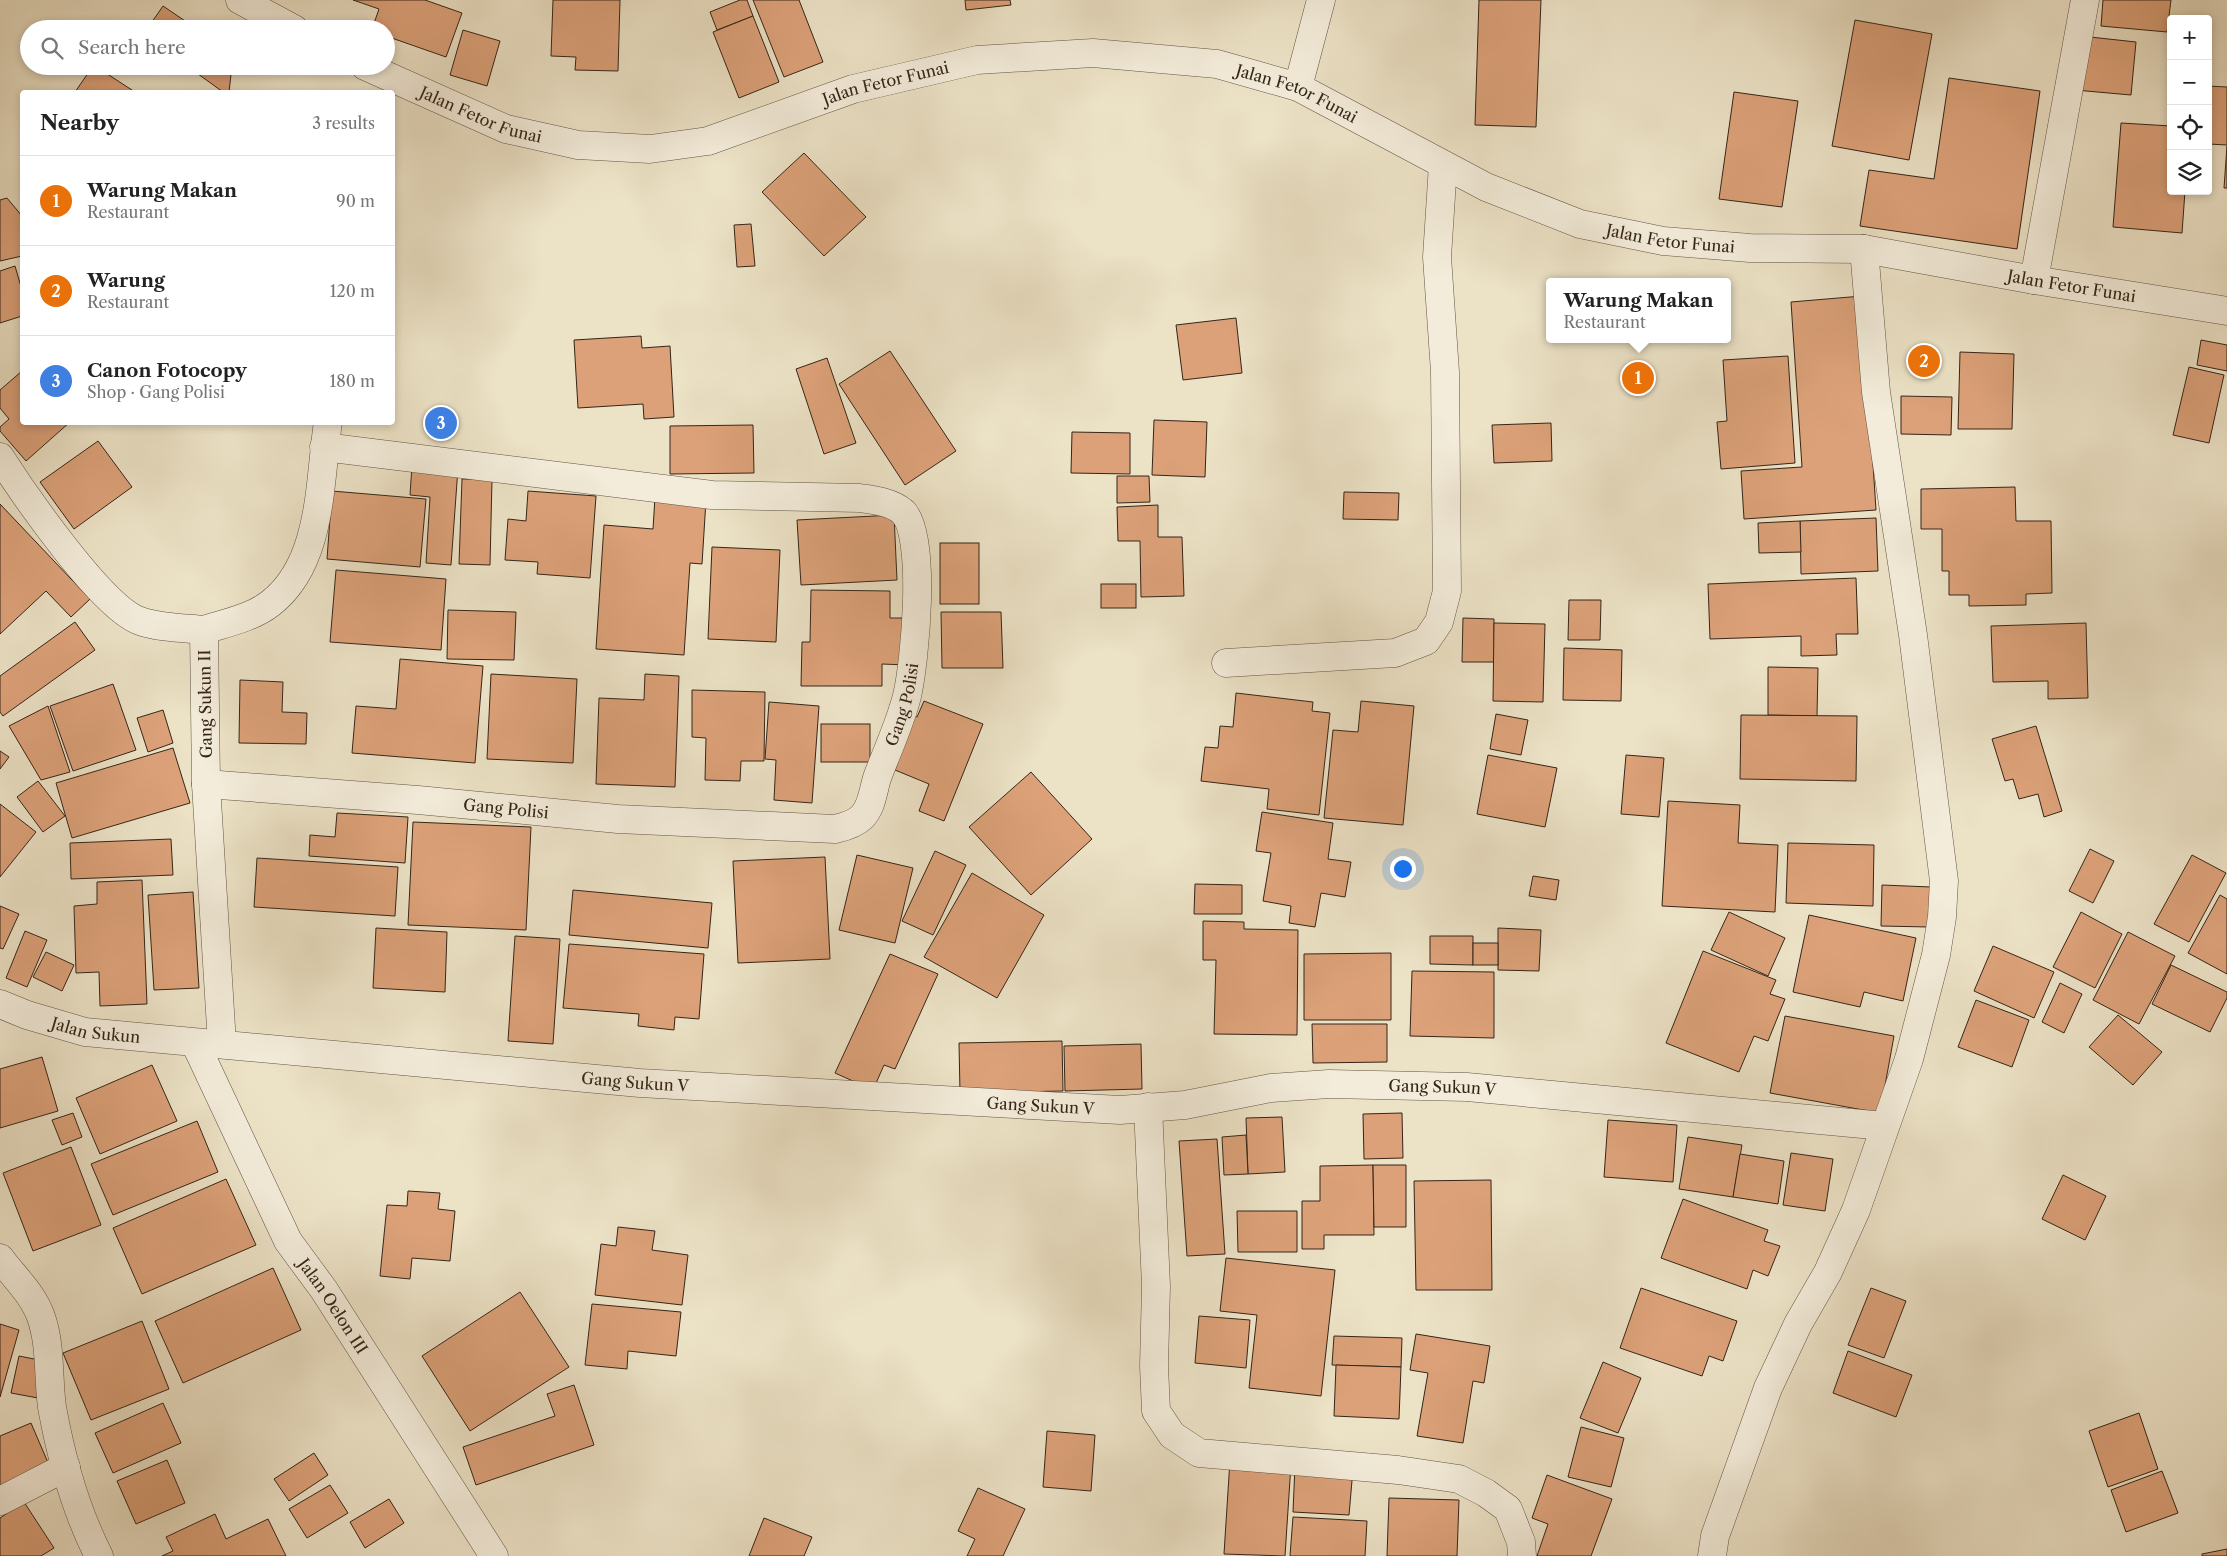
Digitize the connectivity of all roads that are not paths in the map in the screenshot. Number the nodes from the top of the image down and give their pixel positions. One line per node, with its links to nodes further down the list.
1 (240, 0): 4 (street)
2 (1321, 0): 6 (street)
3 (2085, 0): 9 (street)
4 (277, 20)
5 (376, 78): 6 (street, Jalan Fetor Funai)
6 (1298, 87): 7 (street, Jalan Fetor Funai)
7 (1444, 165): 8 (street, Jalan Fetor Funai); 14 (street)
8 (1864, 249): 9 (street, Jalan Fetor Funai); 20 (street)
9 (2034, 280): 10 (street, Jalan Fetor Funai)
10 (2227, 310)
11 (326, 435): 13 (street, Gang Sukun II); 15 (street, Gang Polisi)
12 (0, 457): 13 (street)
13 (204, 630): 15 (street, Gang Sukun II)
14 (1226, 663)
15 (206, 784): 18 (street, Gang Sukun II)
16 (0, 1004): 17 (street, Jalan Sukun)
17 (195, 1043): 18 (street, Gang Sukun V); 25 (street, Jalan Oelon III)
18 (222, 1044): 19 (street, Gang Sukun V)
19 (1148, 1107): 20 (street, Gang Sukun V); 26 (street)
20 (1884, 1126): 27 (street)
21 (0, 1258): 22 (street)
22 (66, 1467): 23 (street); 24 (street)
23 (0, 1501)
24 (99, 1556)
25 (494, 1556)
26 (1522, 1556)
27 (1712, 1556)

